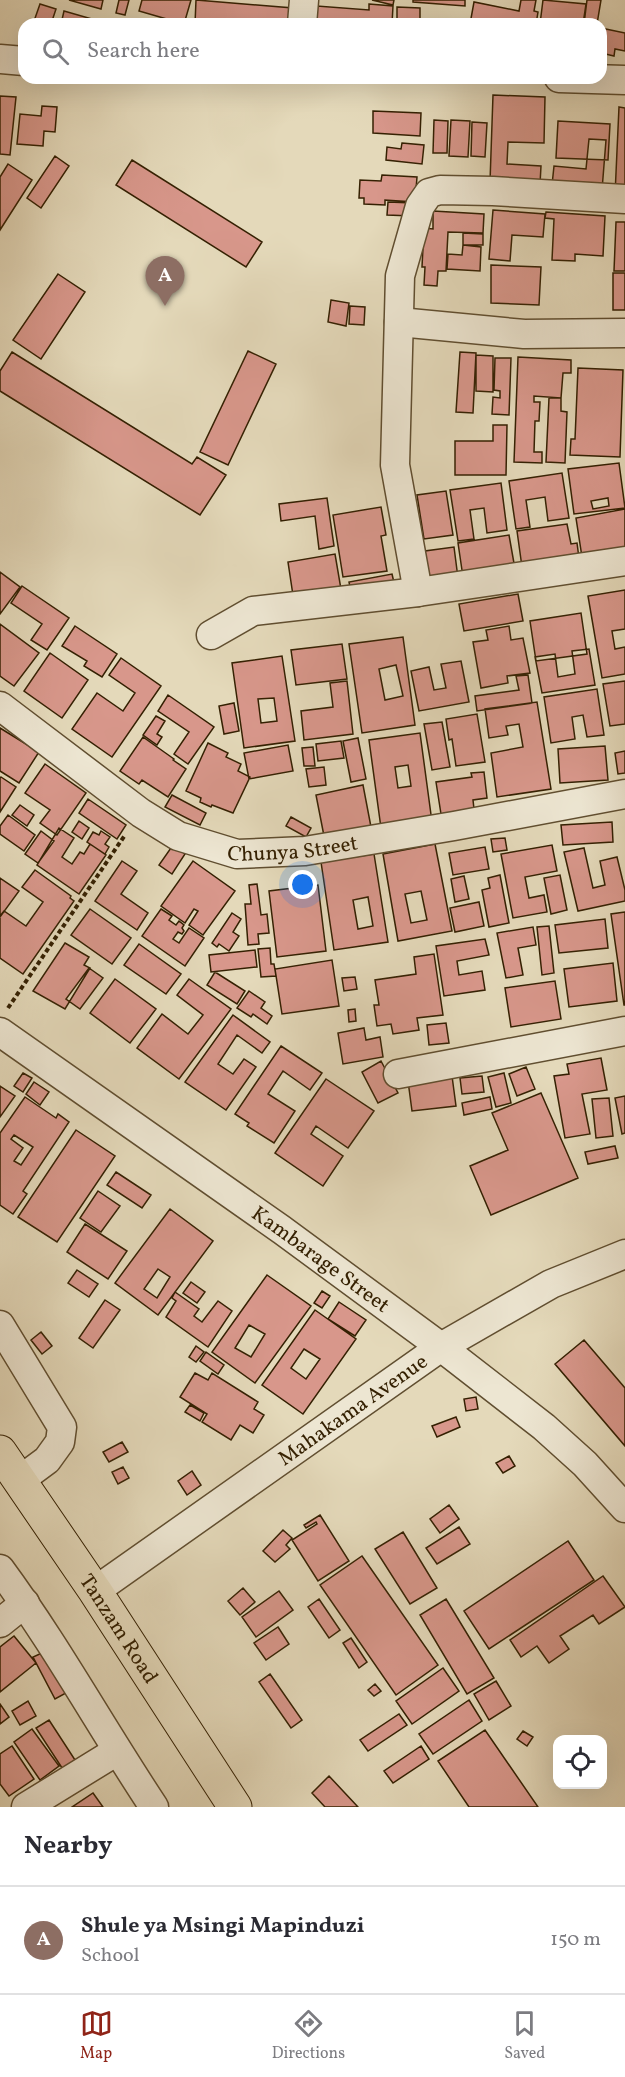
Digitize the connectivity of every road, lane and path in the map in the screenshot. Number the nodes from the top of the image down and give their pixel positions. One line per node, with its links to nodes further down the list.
1 (304, 0): 2 (street)
2 (302, 18)
3 (0, 59): 4 (street)
4 (18, 60)
5 (607, 79): 6 (street)
6 (625, 80)
7 (625, 200): 8 (street)
8 (399, 322): 9 (street); 11 (street)
9 (625, 333)
10 (625, 561): 11 (street)
11 (418, 592): 12 (street)
12 (211, 635)
13 (0, 706): 15 (street, Chunya Street)
14 (625, 794): 15 (street, Chunya Street)
15 (141, 813): 16 (path)
16 (3, 1022): 21 (street, Kambarage Street)
17 (625, 1031): 18 (street)
18 (398, 1074)
19 (625, 1254): 21 (street, Mahakama Avenue)
20 (0, 1324): 23 (street)
21 (441, 1347): 24 (street, Kambarage Street); 26 (street, Mahakama Avenue)
22 (0, 1452): 23 (highway, Tanzam Road)
23 (20, 1480): 26 (highway, Tanzam Road)
24 (625, 1508)
25 (0, 1569): 27 (street)
26 (95, 1591): 32 (highway, Tanzam Road)
27 (25, 1603): 28 (street); 29 (street)
28 (0, 1623)
29 (117, 1751): 30 (street); 31 (street)
30 (26, 1807)
31 (154, 1807)
32 (235, 1807)

